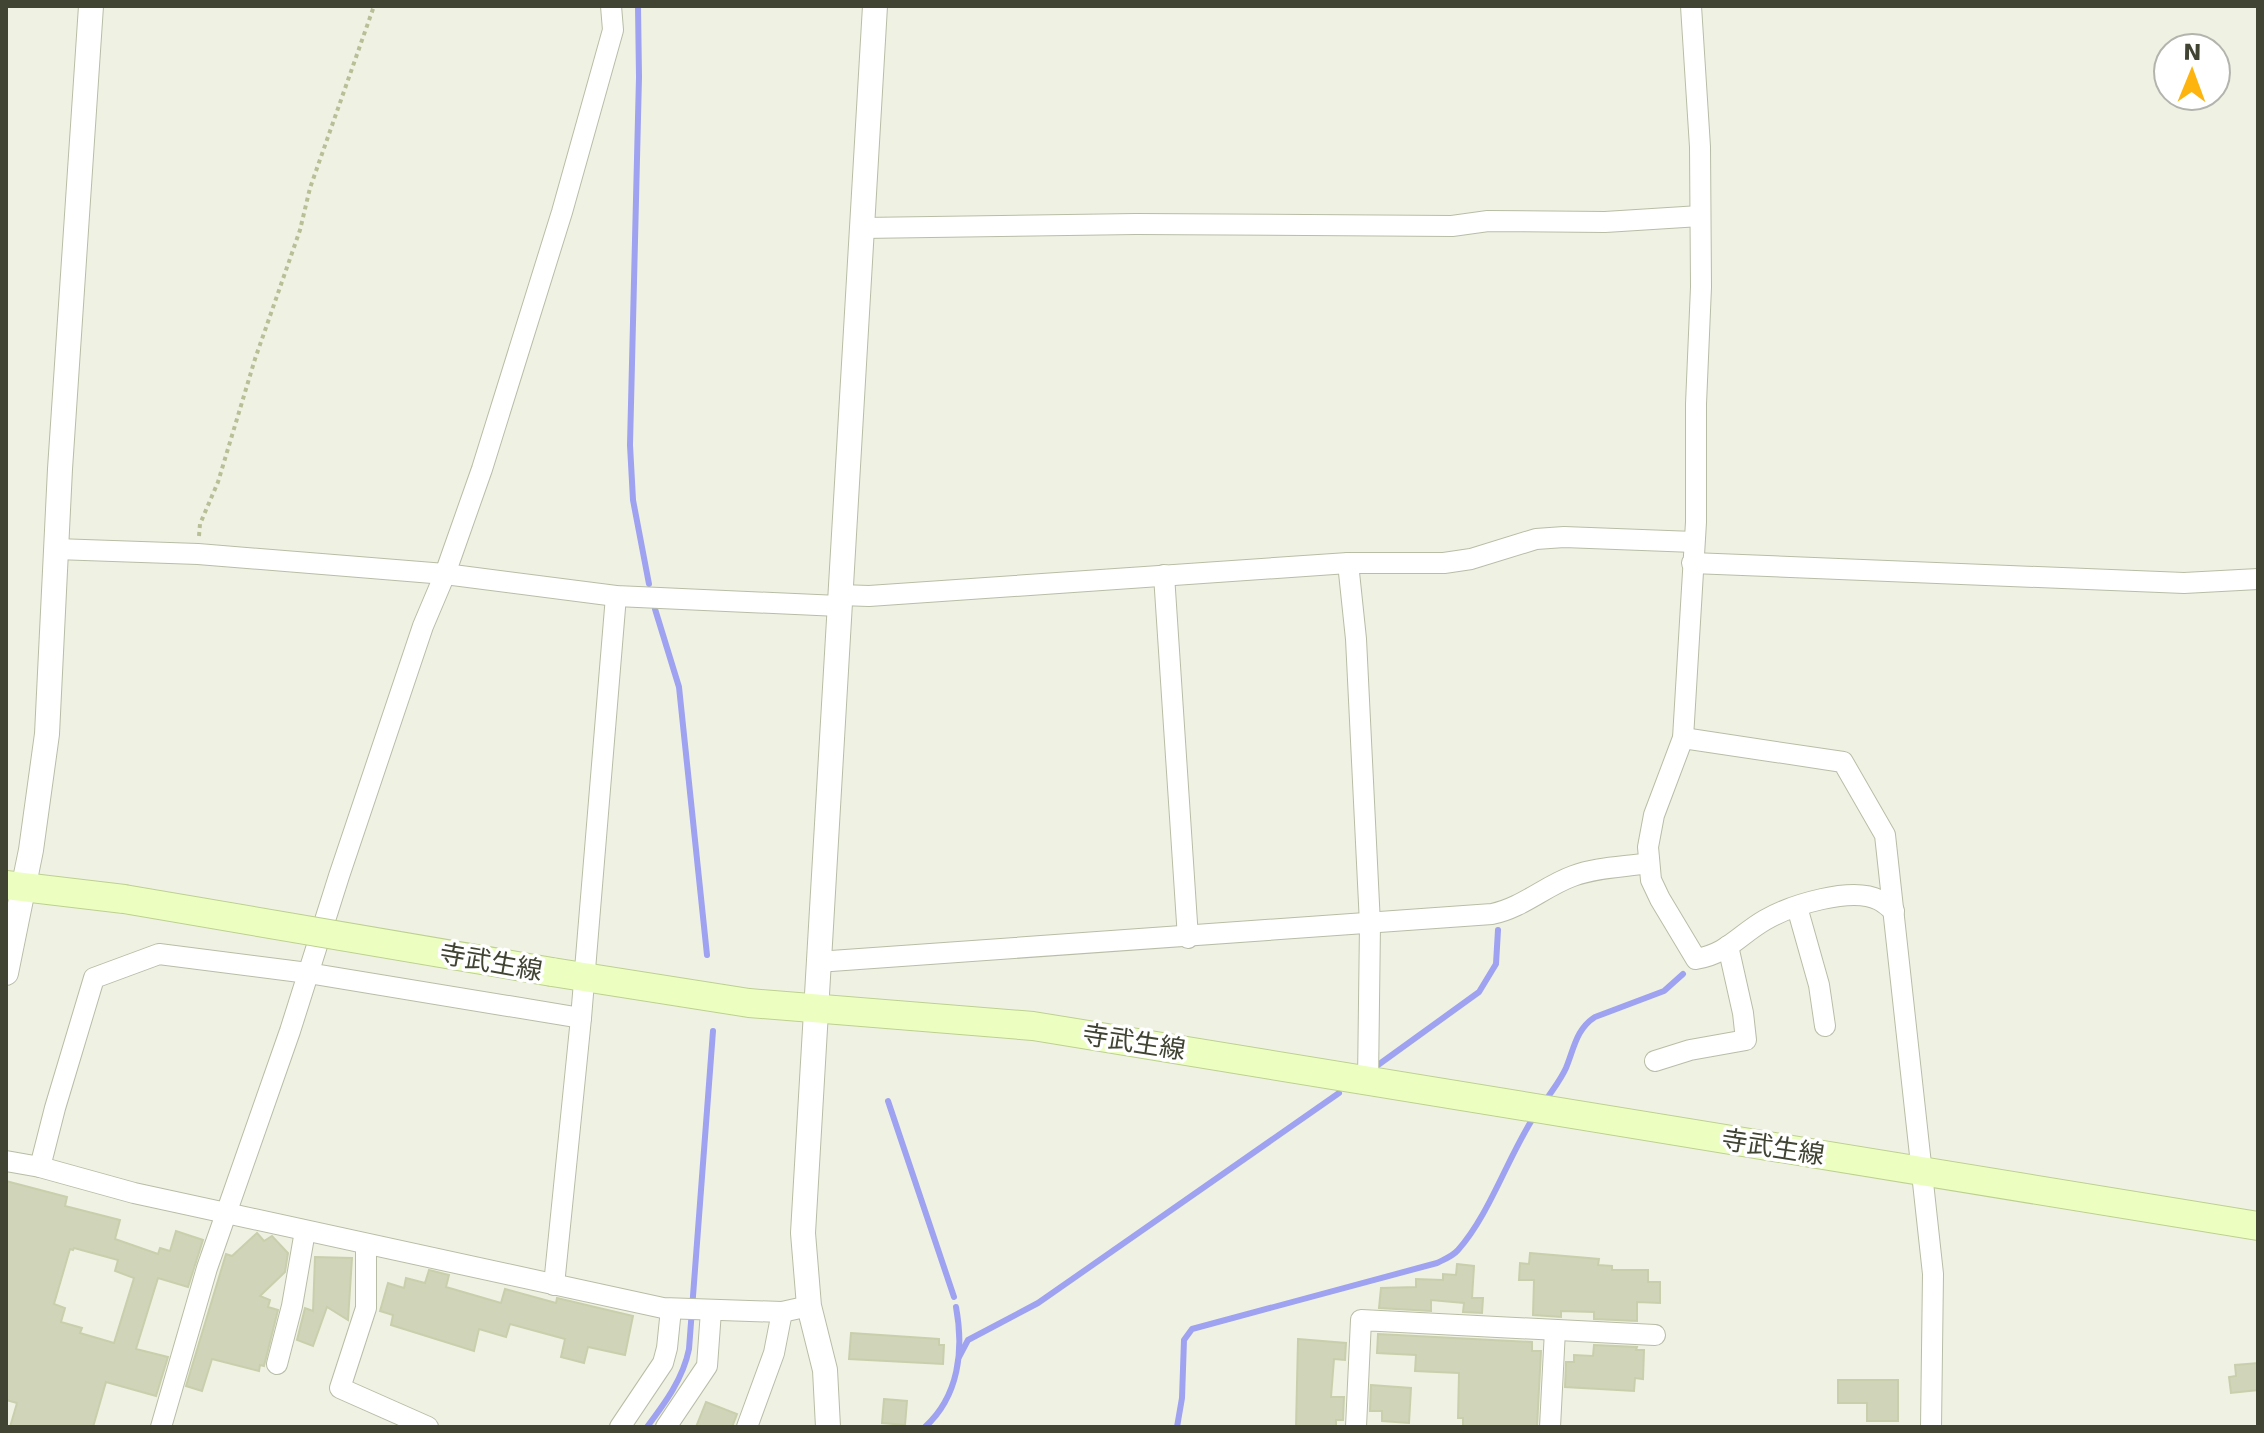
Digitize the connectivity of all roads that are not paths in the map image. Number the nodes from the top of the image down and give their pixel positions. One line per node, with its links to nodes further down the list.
1 (91, 6): 8 (street)
2 (611, 6): 11 (street)
3 (875, 6): 6 (street)
4 (1691, 6): 5 (street)
5 (1700, 216): 6 (street); 7 (street)
6 (862, 228): 15 (street)
7 (1694, 542): 9 (street); 10 (street)
8 (56, 549): 11 (street); 18 (street)
9 (1348, 563): 12 (street); 21 (street)
10 (1692, 563): 13 (street); 16 (street)
11 (445, 574): 14 (street); 26 (street)
12 (1164, 575): 15 (street); 22 (street)
13 (2258, 579)
14 (616, 596): 15 (street); 27 (street)
15 (840, 601): 24 (street)
16 (1683, 738): 17 (street); 20 (street)
17 (1649, 863): 21 (street); 23 (street)
18 (15, 886): 25 (street); 27 (main road, 寺武生線, bridge)
19 (1797, 907): 20 (street); 23 (street); 30 (street)
20 (1894, 911): 35 (street)
21 (1370, 924): 22 (street); 32 (street)
22 (1188, 938): 24 (street)
23 (1728, 946): 31 (street)
24 (817, 962): 28 (street)
25 (6, 973)
26 (308, 973): 29 (street); 34 (street); 36 (street)
27 (584, 977): 28 (main road, 寺武生線); 29 (street)
28 (816, 1011): 32 (main road, 寺武生線); 41 (street)
29 (581, 1018): 40 (street)
30 (1825, 1026)
31 (1655, 1061)
32 (1368, 1081): 35 (main road, 寺武生線)
33 (6, 1161): 34 (street)
34 (40, 1167): 36 (street)
35 (1921, 1171): 37 (main road, 寺武生線); 56 (street)
36 (228, 1214): 38 (street); 48 (street)
37 (2258, 1226)
38 (305, 1231): 39 (street); 47 (street)
39 (366, 1245): 40 (street); 49 (street)
40 (554, 1285): 42 (street)
41 (809, 1306): 44 (street); 53 (street)
42 (674, 1310): 43 (street); 50 (street)
43 (709, 1311): 44 (street); 51 (street)
44 (782, 1312): 52 (street)
45 (1555, 1330): 46 (street); 54 (street); 55 (street)
46 (1655, 1335)
47 (277, 1364)
48 (161, 1427)
49 (428, 1427)
50 (620, 1427)
51 (666, 1427)
52 (747, 1427)
53 (828, 1427)
54 (1356, 1427)
55 (1550, 1427)
56 (1931, 1427)

